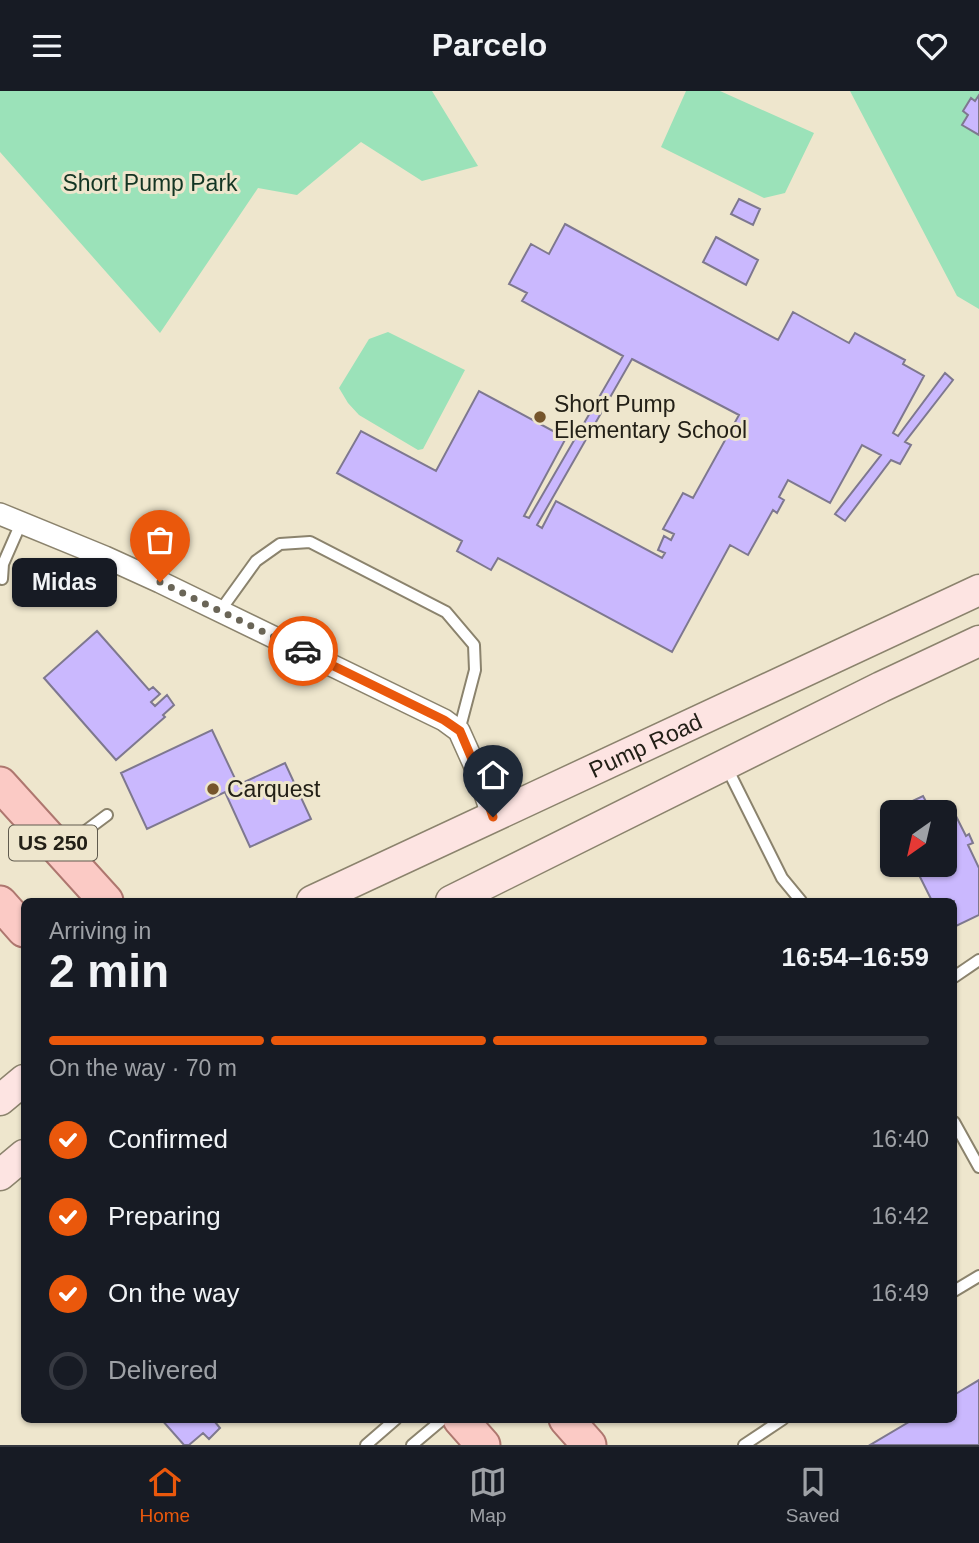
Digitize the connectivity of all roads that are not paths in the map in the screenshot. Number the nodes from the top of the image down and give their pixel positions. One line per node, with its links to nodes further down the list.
1 (0, 514): 2 (street)
2 (21, 523): 3 (lane); 5 (street)
3 (2, 579)
4 (979, 590): 11 (main road, Pump Road)
5 (220, 611): 7 (street); 7 (lane)
6 (979, 641): 8 (main road)
7 (460, 731): 11 (street)
8 (726, 765): 15 (main road); 16 (lane)
9 (0, 785): 12 (main road, US 250)
10 (107, 815): 12 (lane)
11 (493, 817): 14 (main road, Pump Road)
12 (60, 850): 13 (main road, US 250)
13 (103, 898)
14 (318, 898)
15 (457, 898)
16 (799, 898)
17 (0, 903): 18 (main road)
18 (21, 927)
19 (979, 960): 20 (lane)
20 (957, 975)
21 (21, 1082): 22 (main road)
22 (0, 1100)
23 (957, 1127): 25 (lane)
24 (21, 1158): 26 (main road)
25 (979, 1167)
26 (0, 1175)
27 (979, 1276): 28 (lane)
28 (957, 1289)
29 (391, 1423): 34 (lane)
30 (438, 1423): 35 (lane)
31 (464, 1423): 36 (main road)
32 (570, 1423): 37 (main road)
33 (777, 1423): 38 (lane)
34 (366, 1445)
35 (412, 1445)
36 (483, 1445)
37 (589, 1445)
38 (744, 1445)

